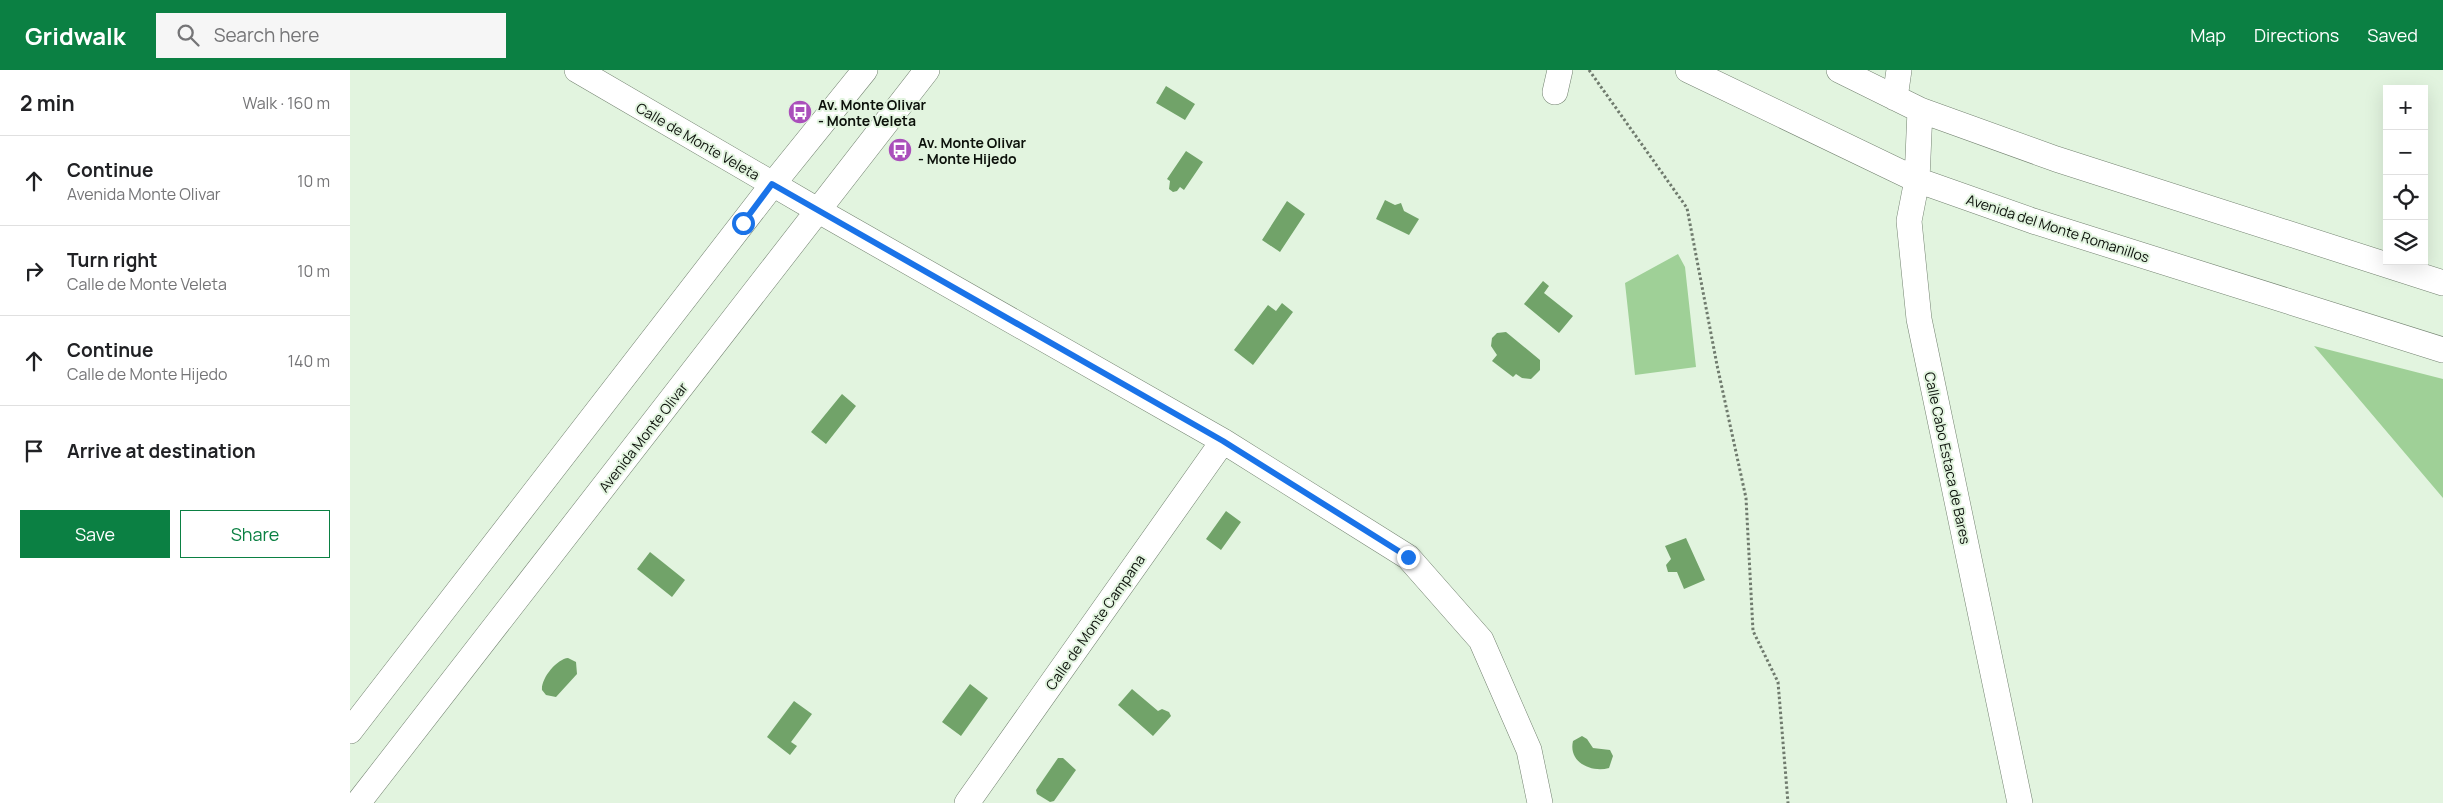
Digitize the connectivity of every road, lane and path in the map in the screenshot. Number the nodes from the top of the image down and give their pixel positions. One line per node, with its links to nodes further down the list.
1 (577, 70): 11 (street, Calle de Monte Veleta)
2 (865, 70): 11 (street)
3 (927, 70): 12 (street, Avenida Monte Olivar)
4 (1588, 70): 20 (path)
5 (1688, 70): 10 (street, Avenida del Monte Romanillos)
6 (1839, 70): 8 (street)
7 (1899, 70): 8 (street)
8 (1895, 98): 9 (street)
9 (1920, 110): 10 (street, Calle Cabo Estaca de Bares); 13 (street)
10 (1917, 180): 14 (street, Avenida del Monte Romanillos); 21 (street, Calle Cabo Estaca de Bares)
11 (772, 184): 12 (street, Calle de Monte Veleta); 16 (street)
12 (819, 211): 15 (street, Calle de Monte Veleta); 17 (street, Avenida Monte Olivar)
13 (2443, 283)
14 (2443, 350)
15 (1223, 441): 18 (street, Calle de Monte Campana); 19 (street, Calle de Monte Veleta)
16 (350, 731)
17 (358, 803)
18 (967, 803)
19 (1540, 803)
20 (1788, 803)
21 (2020, 803)

